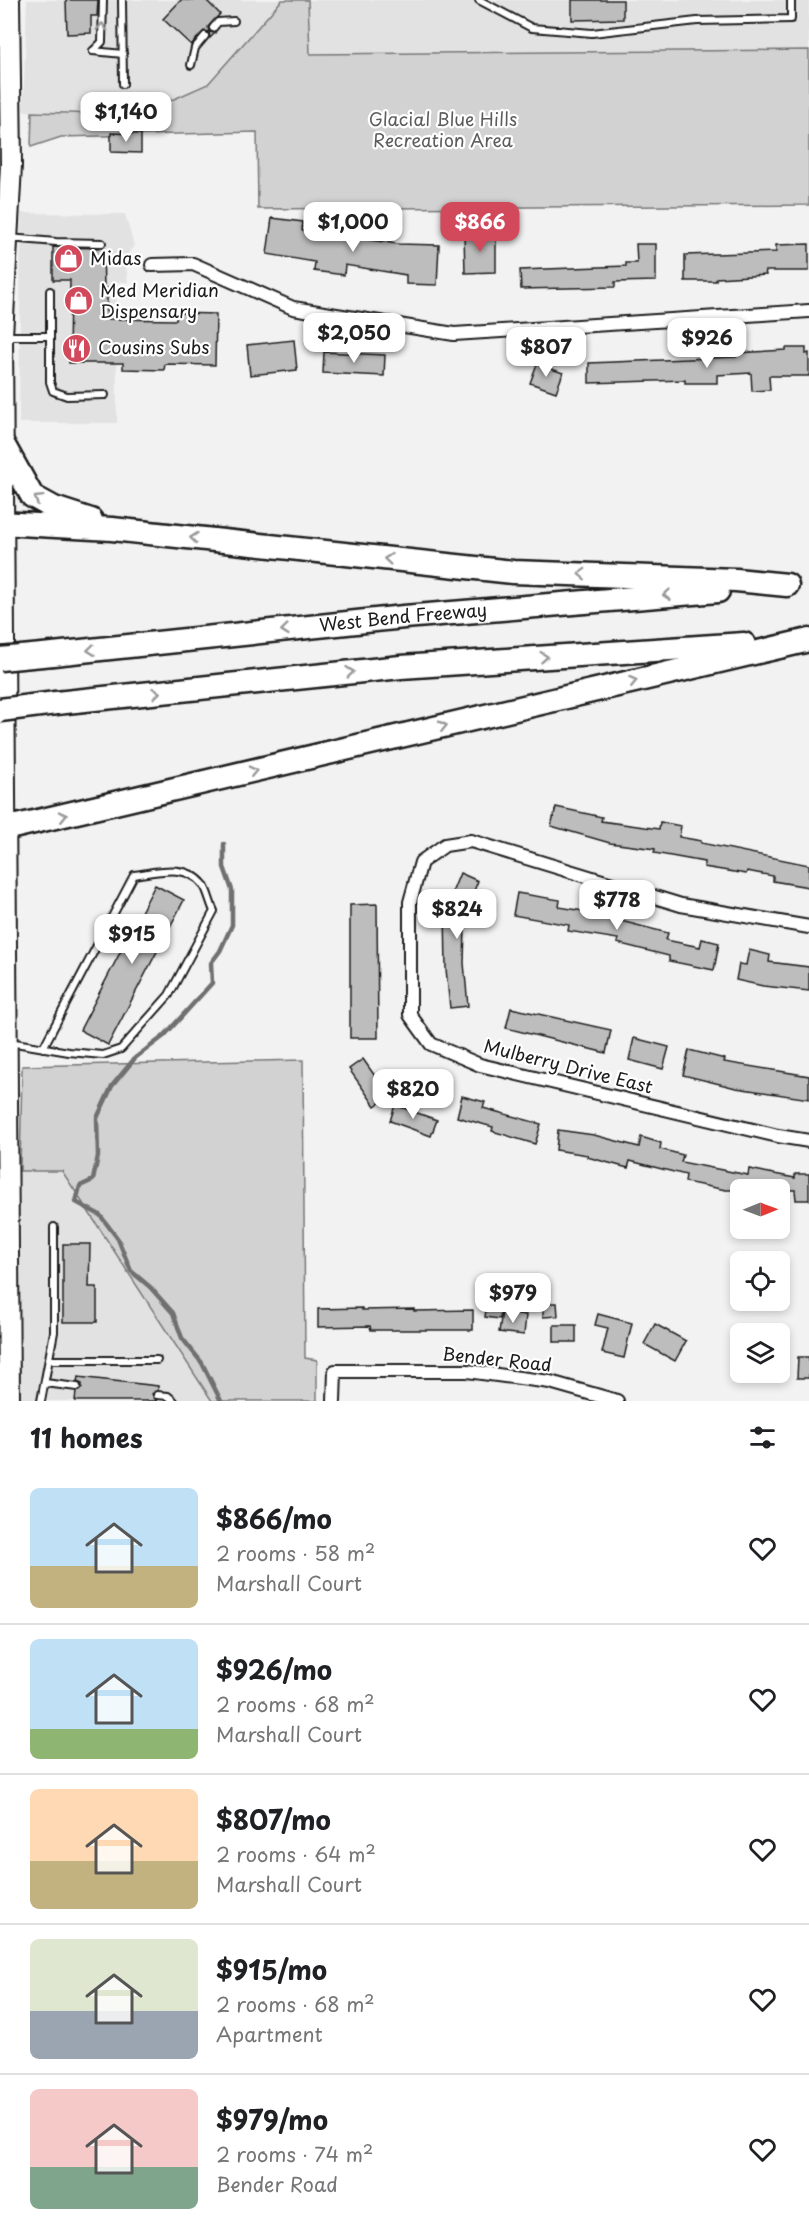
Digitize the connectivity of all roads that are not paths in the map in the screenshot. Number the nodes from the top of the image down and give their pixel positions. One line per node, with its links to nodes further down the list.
1 (9, 0): 12 (main road)
2 (103, 0): 9 (lane, one-way to 2)
3 (122, 0): 9 (lane)
4 (479, 0): 5 (lane)
5 (791, 0)
6 (234, 21): 7 (lane)
7 (213, 28)
8 (206, 36): 10 (lane)
9 (123, 54): 11 (lane)
10 (191, 65)
11 (123, 84)
12 (4, 237): 13 (lane); 17 (main road)
13 (102, 243)
14 (152, 265): 16 (street)
15 (50, 291): 18 (lane)
16 (809, 311)
17 (2, 336): 18 (lane); 20 (main road)
18 (50, 336): 19 (lane)
19 (105, 395)
20 (3, 444): 21 (main road); 22 (highway, one-way to 20)
21 (2, 522): 22 (highway); 27 (main road)
22 (112, 529): 23 (highway, one-way to 22)
23 (798, 584): 25 (highway, West Bend Freeway, one-way to 25, bridge)
24 (809, 640): 26 (highway, one-way to 24, bridge); 27 (highway, one-way to 24)
25 (0, 659)
26 (0, 710)
27 (3, 830): 29 (main road)
28 (809, 927): 32 (street, Mulberry Drive East)
29 (4, 1041): 30 (lane); 31 (main road)
30 (43, 1048): 30 (lane)
31 (4, 1069): 39 (main road)
32 (809, 1141)
33 (54, 1227): 34 (lane)
34 (49, 1360): 35 (lane); 36 (lane)
35 (157, 1360)
36 (45, 1383): 37 (lane); 40 (lane)
37 (77, 1387)
38 (157, 1395): 41 (lane)
39 (9, 1401)
40 (41, 1401)
41 (174, 1401)
42 (334, 1401): 43 (street, Bender Road)
43 (617, 1401)

